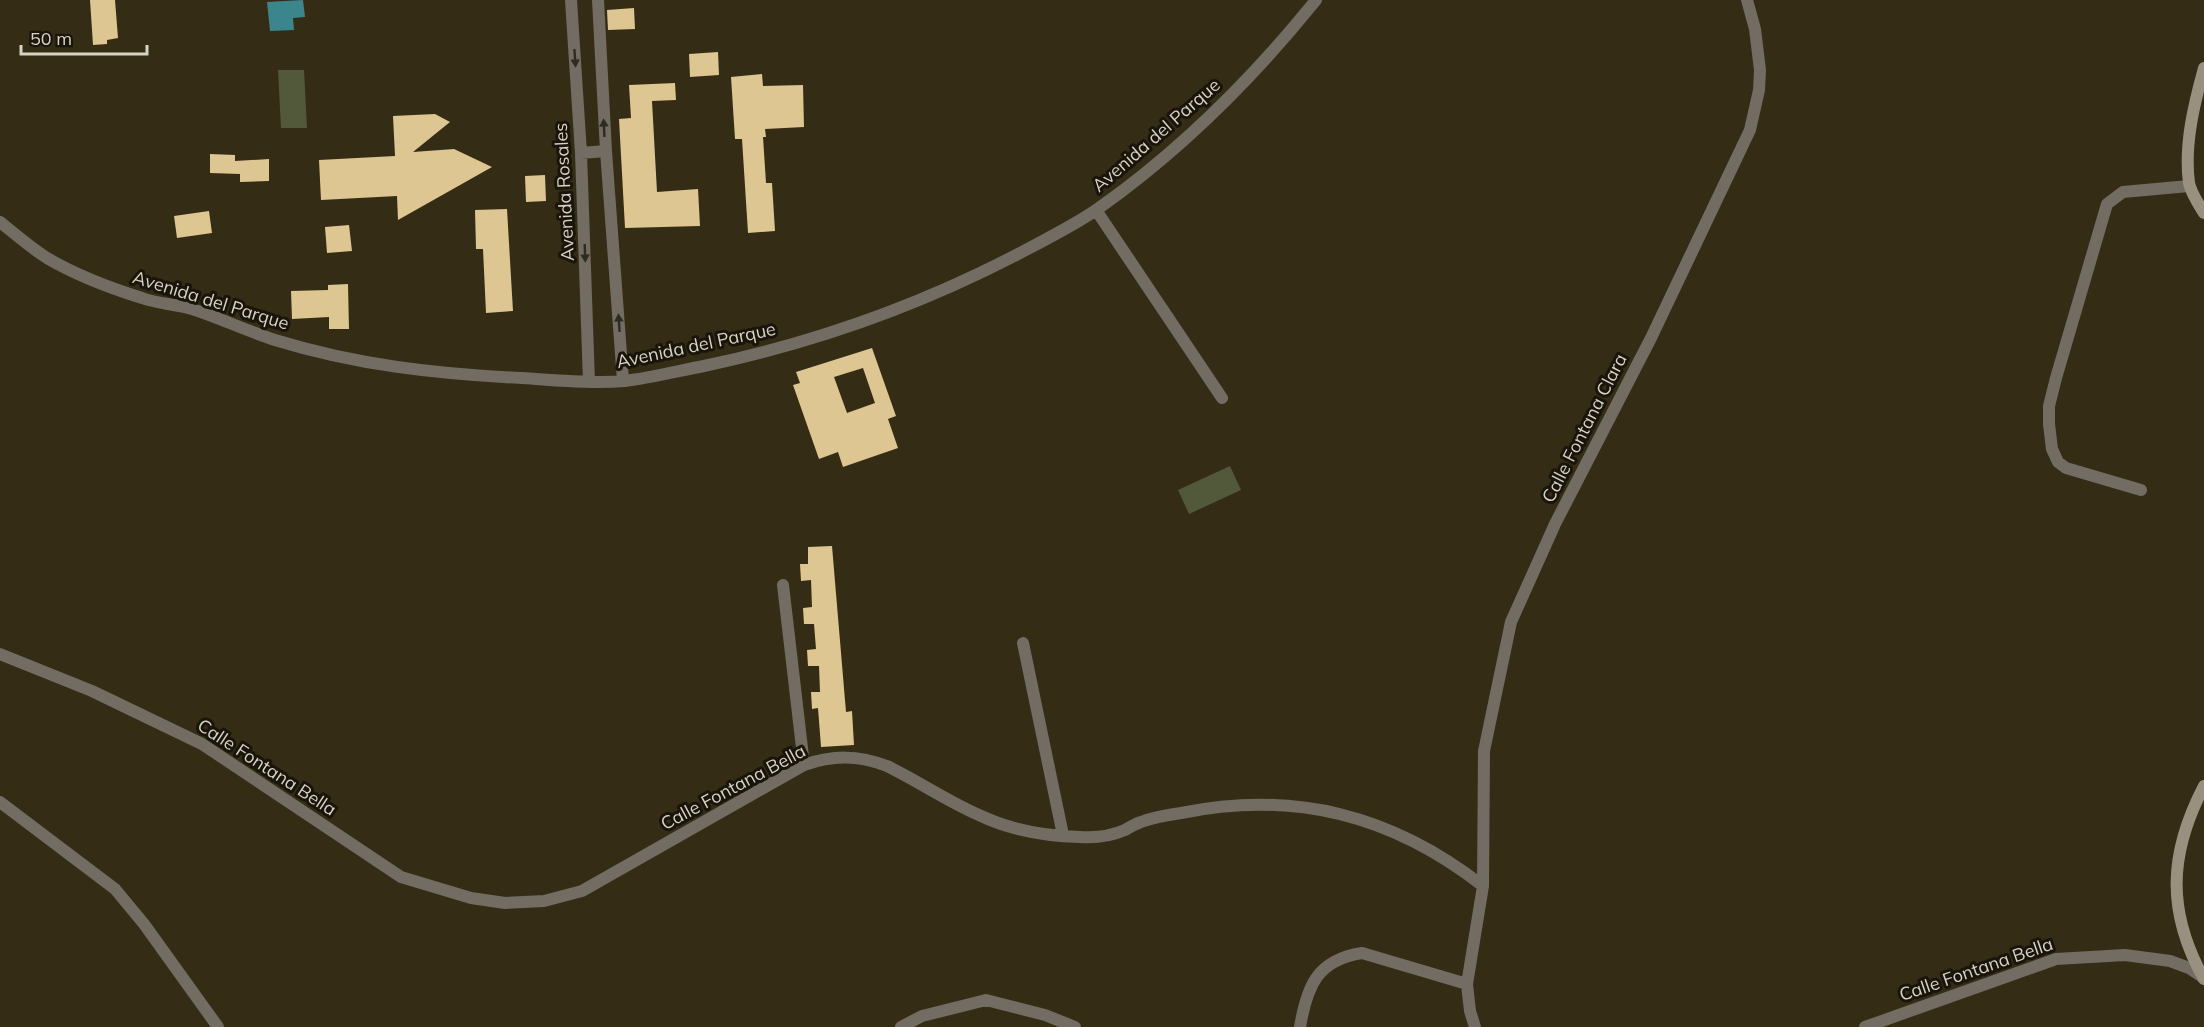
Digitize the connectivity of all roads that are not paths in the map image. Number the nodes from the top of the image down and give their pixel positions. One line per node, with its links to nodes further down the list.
1 (571, 0): 7 (street, Avenida Rosales, one-way to 7)
2 (598, 0): 6 (street, one-way to 2)
3 (1317, 0): 9 (street, Avenida del Parque)
4 (1747, 0): 23 (street, Calle Fontana Clara)
5 (2204, 68): 8 (street)
6 (606, 151): 7 (street); 12 (street, one-way to 6)
7 (581, 153): 13 (street, Avenida Rosales, one-way to 13)
8 (2189, 186): 10 (street); 15 (street)
9 (1096, 210): 12 (street, Avenida del Parque); 14 (street)
10 (2204, 213)
11 (0, 222): 13 (street, Avenida del Parque)
12 (624, 381): 13 (street, Avenida del Parque)
13 (589, 382)
14 (1222, 398)
15 (2141, 490)
16 (783, 585): 19 (street)
17 (1023, 643): 22 (street)
18 (0, 654): 19 (street, Calle Fontana Bella)
19 (804, 765): 22 (street, Calle Fontana Bella)
20 (2204, 786): 24 (street)
21 (0, 802): 26 (street)
22 (1063, 835): 23 (street, Calle Fontana Bella)
23 (1483, 886): 25 (street)
24 (2204, 979): 31 (street, Calle Fontana Bella)
25 (1467, 984): 29 (street); 30 (street)
26 (218, 1027)
27 (901, 1027): 28 (street)
28 (1075, 1027)
29 (1300, 1027)
30 (1475, 1027)
31 (1865, 1027)

